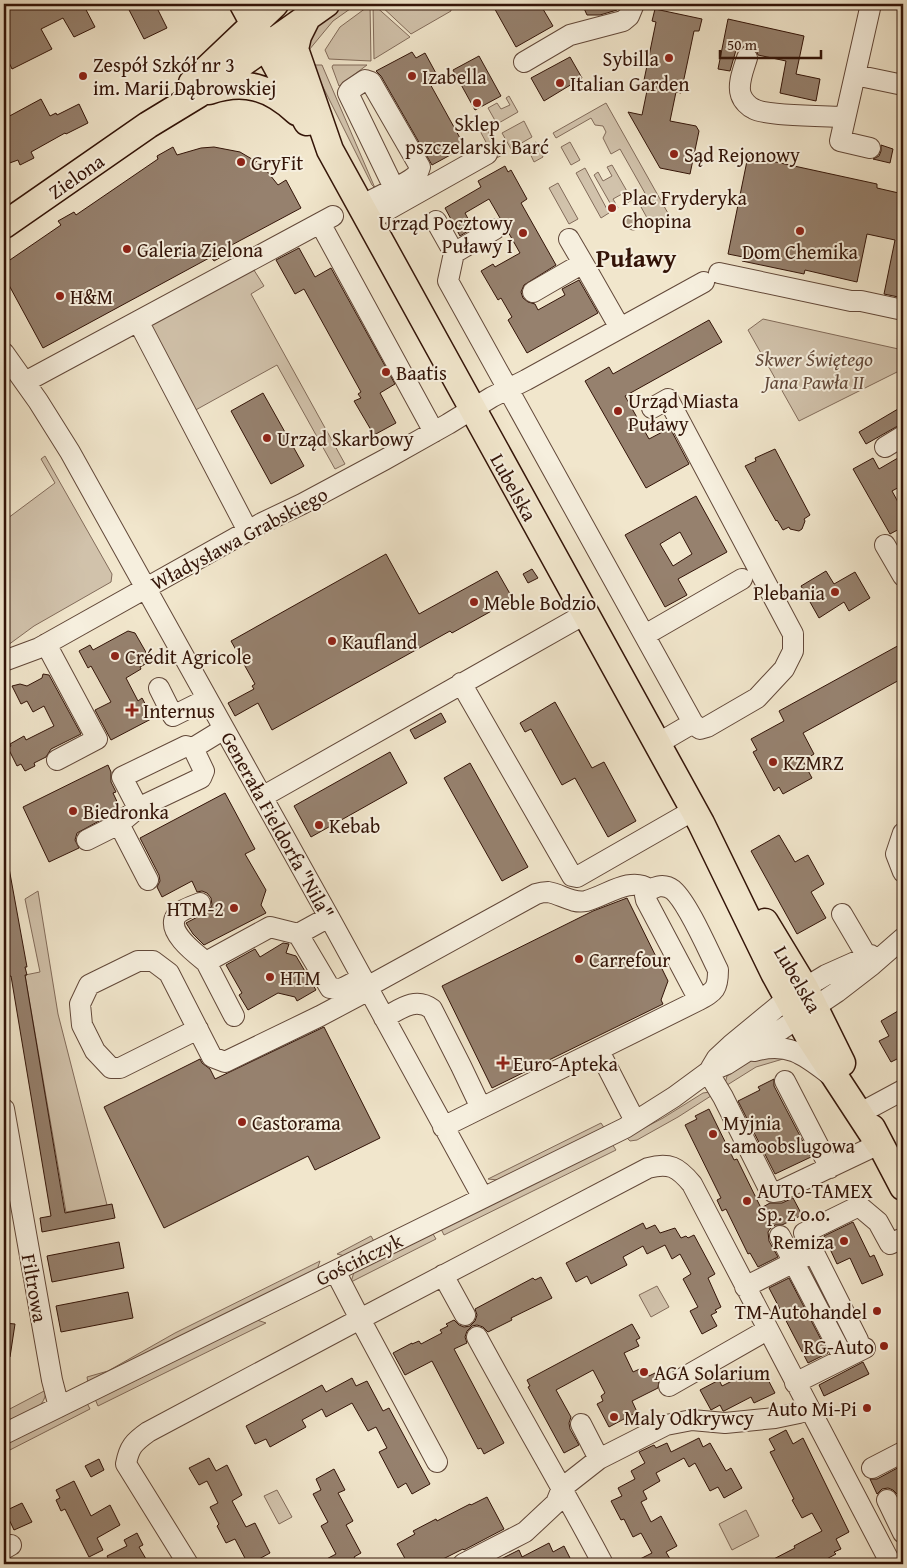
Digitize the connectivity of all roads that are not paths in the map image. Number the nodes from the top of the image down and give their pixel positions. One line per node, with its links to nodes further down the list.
1 (634, 4): 7 (street)
2 (871, 4): 9 (street)
3 (256, 10): 4 (main road); 5 (main road, Lubelska); 14 (main road, Zielona)
4 (316, 11): 5 (main road, Zielona); 8 (main road)
5 (270, 44): 8 (main road); 11 (main road, Zielona); 13 (main road, Lubelska)
6 (747, 58): 12 (street)
7 (524, 62)
8 (299, 64): 16 (main road, Lubelska)
9 (855, 75): 10 (street); 12 (street)
10 (903, 85)
11 (199, 94): 13 (main road); 14 (main road, Zielona)
12 (845, 117): 15 (street)
13 (303, 118): 16 (main road, Lubelska)
14 (148, 125): 21 (main road, Zielona)
15 (870, 148)
16 (330, 150): 19 (main road, Lubelska)
17 (487, 154): 19 (street)
18 (394, 188): 18 (street); 19 (street)
19 (364, 214): 34 (main road, Lubelska)
20 (436, 221): 24 (street)
21 (4, 225)
22 (495, 229): 24 (street)
23 (569, 239): 25 (street)
24 (454, 253): 32 (street)
25 (583, 263): 26 (street); 29 (street)
26 (534, 292)
27 (903, 310): 29 (street, Władysława Grabskiego)
28 (138, 320): 31 (street); 35 (street); 38 (street)
29 (620, 328): 32 (street, Władysława Grabskiego)
30 (4, 353): 31 (street, Generała Fieldorfa "Nila")
31 (25, 382): 42 (street, Generała Fieldorfa "Nila")
32 (507, 388): 34 (street, Władysława Grabskiego); 44 (street)
33 (652, 408): 50 (street)
34 (471, 409): 35 (street, Władysława Grabskiego); 43 (main road, Lubelska)
35 (434, 432): 38 (street, Władysława Grabskiego)
36 (903, 436): 37 (street)
37 (885, 447)
38 (248, 531): 42 (street, Władysława Grabskiego)
39 (885, 545): 40 (street)
40 (903, 576)
41 (742, 579): 44 (street)
42 (146, 588): 45 (street, Władysława Grabskiego); 49 (street, Generała Fieldorfa "Nila")
43 (585, 614): 47 (street); 52 (main road, Lubelska)
44 (645, 635): 50 (street)
45 (46, 644): 46 (street, Władysława Grabskiego); 54 (street)
46 (4, 661)
47 (461, 683): 55 (street); 57 (street)
48 (159, 688): 49 (street)
49 (207, 699): 51 (street, Generała Fieldorfa "Nila")
50 (693, 723): 52 (street)
51 (224, 729): 53 (street); 55 (street, Generała Fieldorfa "Nila")
52 (657, 744): 57 (main road, Lubelska)
53 (192, 748): 56 (street); 56 (street)
54 (57, 760)
55 (262, 797): 66 (street, Generała Fieldorfa "Nila")
56 (138, 808): 58 (street)
57 (697, 817): 73 (main road, Lubelska)
58 (119, 824): 60 (street); 62 (street)
59 (903, 834): 61 (street)
60 (87, 840)
61 (903, 872)
62 (148, 880)
63 (650, 889): 71 (street); 72 (street); 72 (street)
64 (200, 903): 70 (street)
65 (842, 914): 69 (street)
66 (329, 917): 67 (street); 71 (street, Generała Fieldorfa "Nila")
67 (298, 934): 70 (street); 71 (street)
68 (898, 942): 69 (street)
69 (869, 961): 73 (street)
70 (206, 962): 74 (street)
71 (366, 985): 75 (street, Generała Fieldorfa "Nila"); 76 (street)
72 (699, 1000): 77 (street)
73 (798, 1008): 78 (street, Gościńczyk); 79 (street, Gościńczyk); 80 (main road, Lubelska); 85 (main road, Lubelska)
74 (234, 1016)
75 (384, 1018): 83 (street); 87 (street, Generała Fieldorfa "Nila")
76 (198, 1029): 76 (street)
77 (599, 1050): 83 (street); 86 (street)
78 (747, 1053): 79 (street, Gościńczyk); 80 (street, Gościńczyk)
79 (708, 1072): 86 (street, Gościńczyk); 90 (street)
80 (837, 1080): 88 (main road, Lubelska)
81 (784, 1081): 90 (street)
82 (903, 1090): 85 (street)
83 (481, 1108): 87 (street)
84 (4, 1109): 89 (street, Filtrowa)
85 (864, 1111): 88 (main road, Lubelska)
86 (635, 1121): 92 (street, Gościńczyk)
87 (443, 1127): 92 (street, Generała Fieldorfa "Nila")
88 (879, 1144): 90 (street); 91 (main road, Lubelska)
89 (8, 1167): 107 (street, Filtrowa)
90 (830, 1168)
91 (903, 1187)
92 (483, 1198): 97 (street, Gościńczyk)
93 (780, 1236): 96 (street)
94 (903, 1238): 95 (street)
95 (814, 1252): 96 (street); 105 (street)
96 (794, 1262): 99 (street); 104 (street)
97 (335, 1271): 101 (street); 107 (street, Gościńczyk)
98 (443, 1275): 99 (street); 100 (street); 101 (street)
99 (745, 1287): 102 (street)
100 (465, 1315)
101 (360, 1319): 113 (street); 118 (street)
102 (767, 1330): 105 (street); 106 (street)
103 (477, 1337): 115 (street)
104 (839, 1349)
105 (796, 1383): 108 (street)
106 (669, 1386)
107 (59, 1407): 110 (street, Gościńczyk)
108 (809, 1408): 112 (street); 121 (street)
109 (581, 1424): 112 (street)
110 (4, 1434)
111 (903, 1452): 114 (street)
112 (600, 1459): 115 (street)
113 (437, 1462)
114 (872, 1468)
115 (562, 1488): 119 (street); 120 (street)
116 (887, 1500): 117 (street)
117 (903, 1533)
118 (188, 1564)
119 (463, 1564)
120 (603, 1564)
121 (891, 1564)

